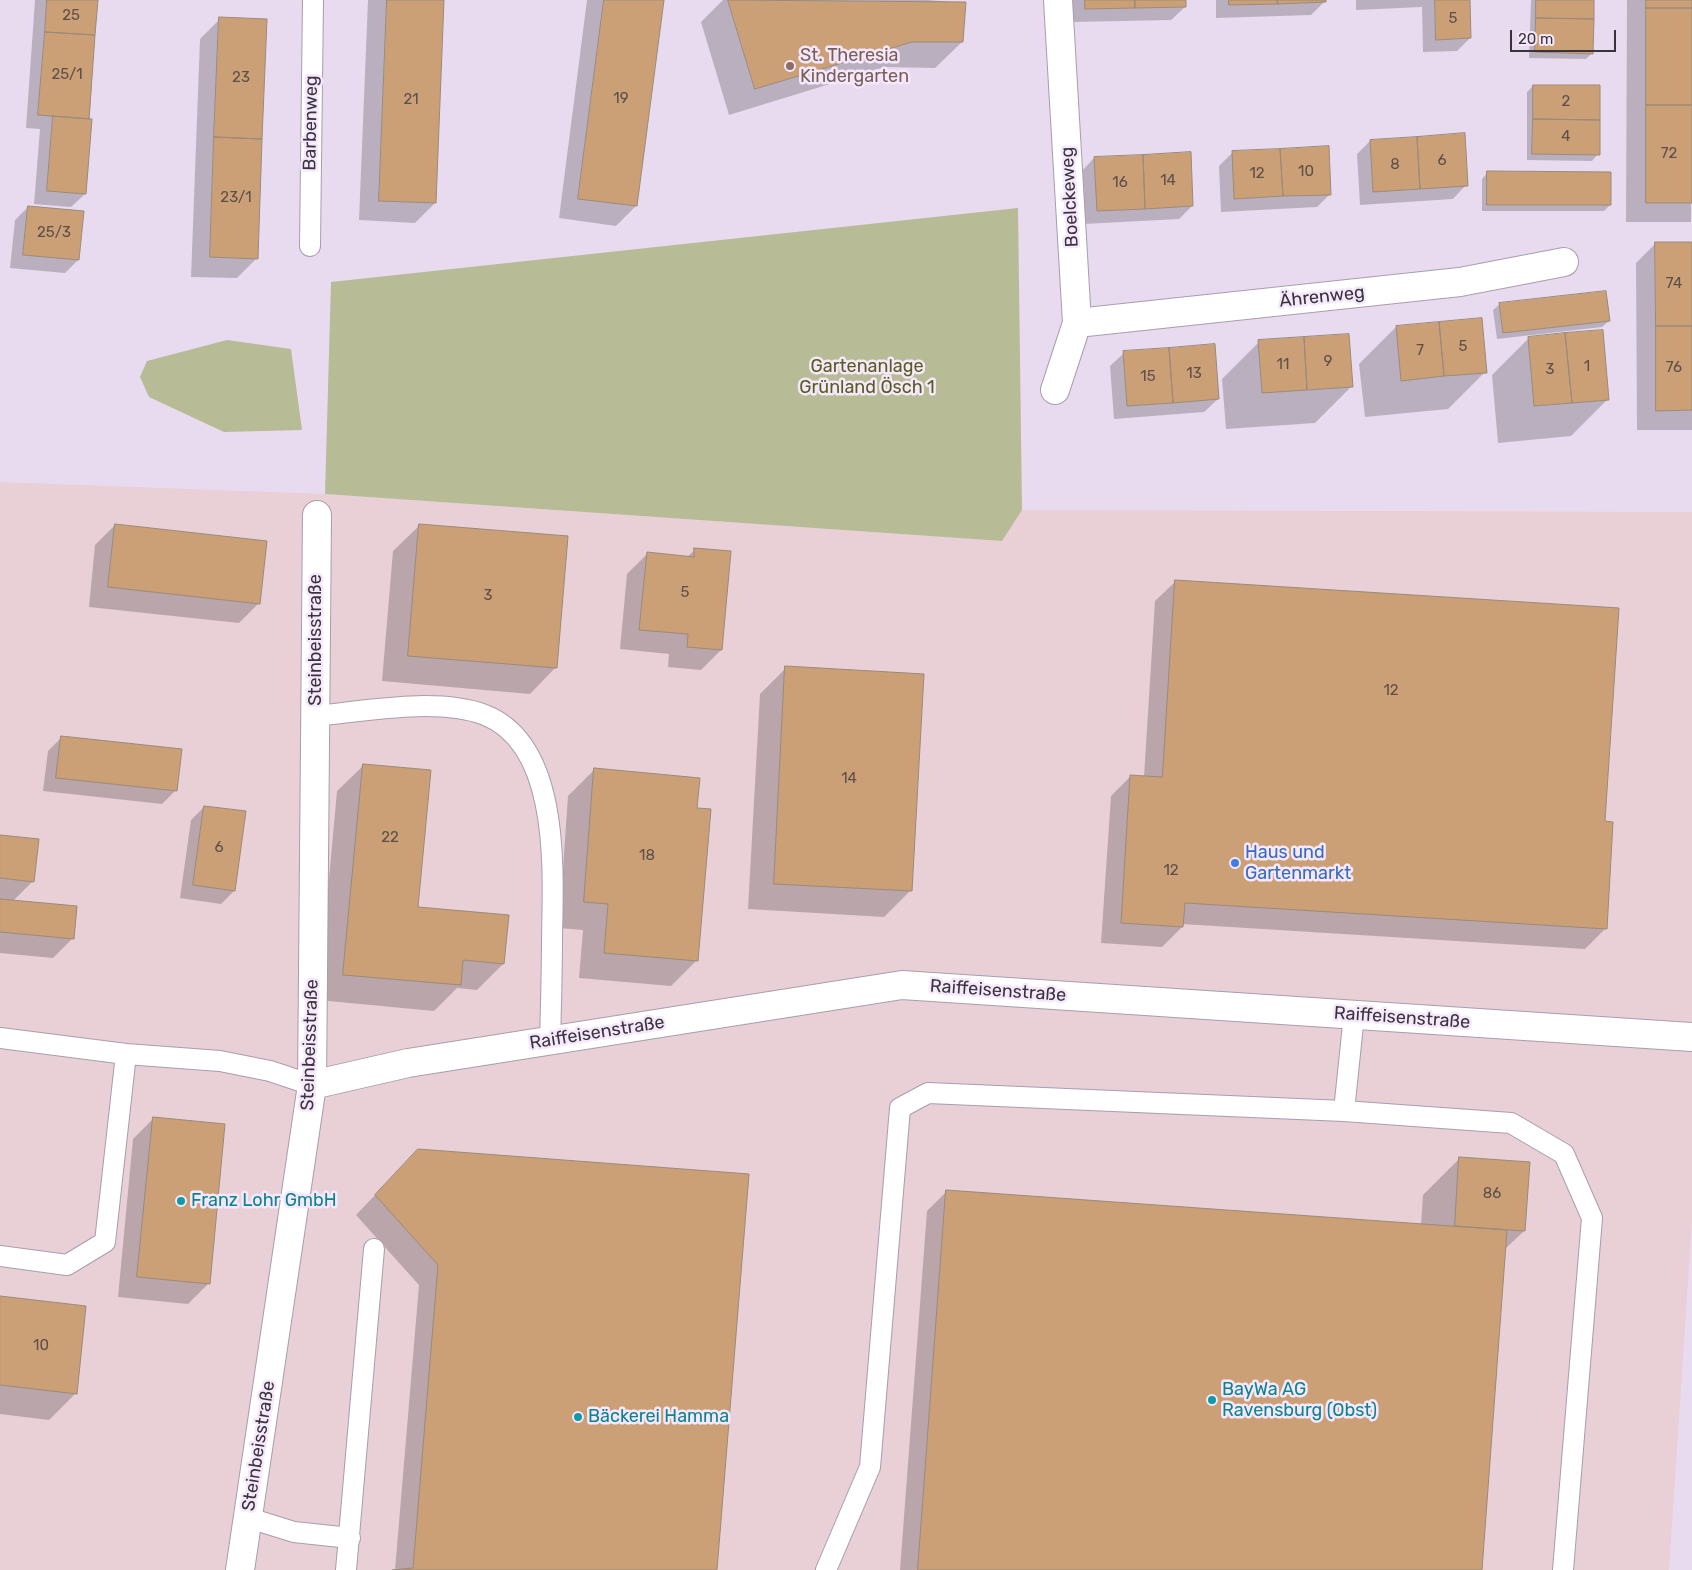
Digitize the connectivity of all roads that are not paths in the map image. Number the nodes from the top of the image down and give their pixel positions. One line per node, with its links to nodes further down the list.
1 (313, 0): 3 (lane, Barbenweg)
2 (1058, 0): 5 (street, Boelckeweg)
3 (310, 246)
4 (1564, 262): 5 (street, Ährenweg)
5 (1077, 323): 6 (street, Boelckeweg)
6 (1055, 390)
7 (317, 515): 8 (street, Steinbeisstraße)
8 (315, 716): 12 (lane); 14 (street, Steinbeisstraße)
9 (1354, 1015): 10 (street, Raiffeisenstraße); 12 (street, Raiffeisenstraße); 15 (lane)
10 (1692, 1037)
11 (0, 1038): 13 (lane)
12 (550, 1041): 14 (street, Raiffeisenstraße)
13 (126, 1054): 14 (lane); 17 (lane)
14 (312, 1085): 18 (street, Steinbeisstraße)
15 (1344, 1111): 22 (lane); 23 (lane)
16 (374, 1249): 19 (lane)
17 (0, 1256)
18 (248, 1518): 19 (lane); 20 (street, Steinbeisstraße)
19 (350, 1538): 21 (lane)
20 (240, 1570)
21 (346, 1570)
22 (826, 1570)
23 (1563, 1570)

